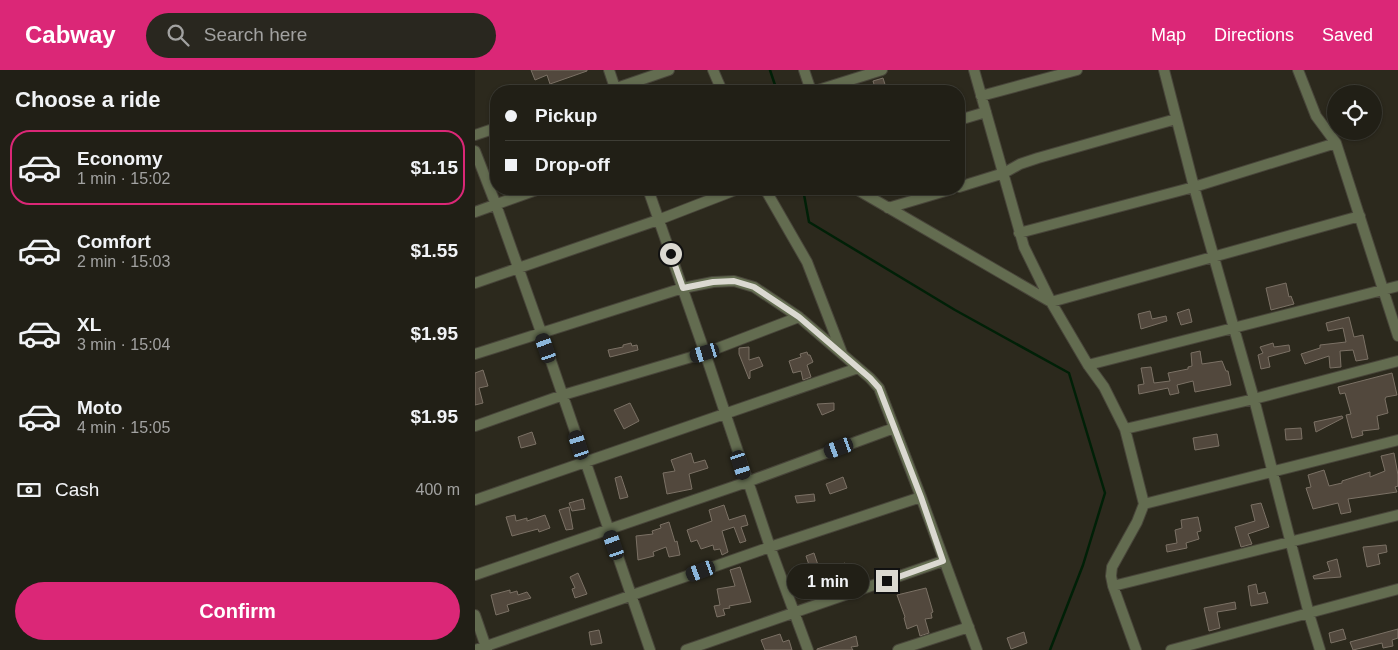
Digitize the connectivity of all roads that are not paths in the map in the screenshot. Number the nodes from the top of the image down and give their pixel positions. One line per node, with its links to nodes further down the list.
1 (609, 70): 10 (street)
2 (669, 70): 11 (street)
3 (713, 70): 12 (street)
4 (804, 70): 13 (street)
5 (882, 70): 14 (street)
6 (975, 70): 15 (street)
7 (1077, 70): 15 (street)
8 (1163, 70): 18 (street)
9 (1298, 70): 21 (street)
10 (612, 85)
11 (627, 85)
12 (719, 85)
13 (810, 85)
14 (833, 85)
15 (981, 96): 16 (street)
16 (986, 112): 17 (street); 23 (street)
17 (965, 118)
18 (1177, 119): 23 (street); 25 (street)
19 (490, 130): 20 (street)
20 (475, 135)
21 (1336, 143): 25 (street); 37 (street)
22 (475, 151): 26 (street)
23 (1004, 173): 24 (street); 39 (street)
24 (965, 185)
25 (1194, 187): 39 (street); 40 (street)
26 (490, 189)
27 (492, 195): 34 (street)
28 (522, 195): 34 (street)
29 (650, 195): 38 (street)
30 (723, 195): 38 (street)
31 (768, 195): 53 (street)
32 (866, 195): 35 (street)
33 (932, 195): 35 (street)
34 (496, 204): 36 (street); 41 (street)
35 (888, 208): 46 (street)
36 (475, 212)
37 (1360, 216): 40 (street); 45 (street)
38 (658, 220): 41 (street); 44 (street)
39 (1019, 233): 46 (street)
40 (1213, 257): 46 (street); 48 (street)
41 (518, 268): 42 (street); 49 (street)
42 (475, 283)
43 (1398, 286): 45 (street)
44 (683, 288): 47 (street); 49 (street); 51 (street)
45 (1383, 290): 48 (street); 50 (street)
46 (1051, 302): 55 (street)
47 (799, 317): 51 (street); 53 (street)
48 (1235, 328): 55 (street); 58 (street)
49 (541, 332): 52 (street); 57 (street)
50 (1398, 336)
51 (705, 353): 57 (street); 59 (street)
52 (475, 354)
53 (842, 354): 56 (street)
54 (1398, 361): 58 (street)
55 (1088, 365): 62 (street)
56 (858, 368): 59 (street); 61 (street)
57 (563, 395): 60 (street); 64 (street)
58 (1254, 399): 62 (street); 65 (street)
59 (725, 414): 64 (street); 66 (street)
60 (475, 426)
61 (894, 428): 66 (street); 67 (street)
62 (1125, 429): 69 (street)
63 (1398, 440): 65 (street)
64 (585, 462): 68 (street); 71 (street)
65 (1272, 471): 69 (street); 72 (street)
66 (747, 482): 71 (street); 73 (street)
67 (921, 497): 73 (street); 74 (street)
68 (475, 500)
69 (1144, 504): 76 (street)
70 (1398, 515): 72 (street)
71 (609, 529): 75 (street); 78 (street)
72 (1291, 540): 76 (street); 80 (street)
73 (770, 547): 78 (street); 79 (street)
74 (943, 561): 79 (street); 82 (street)
75 (475, 575)
76 (1113, 586): 90 (street)
77 (1398, 589): 80 (street)
78 (632, 595): 83 (street); 85 (street)
79 (794, 614): 86 (street); 87 (street)
80 (1309, 614): 91 (street); 92 (street)
81 (475, 615): 83 (street)
82 (969, 626): 88 (street); 89 (street)
83 (486, 648): 84 (street)
84 (475, 650)
85 (650, 650)
86 (686, 650)
87 (808, 650)
88 (898, 650)
89 (977, 650)
90 (1136, 650)
91 (1171, 650)
92 (1320, 650)

